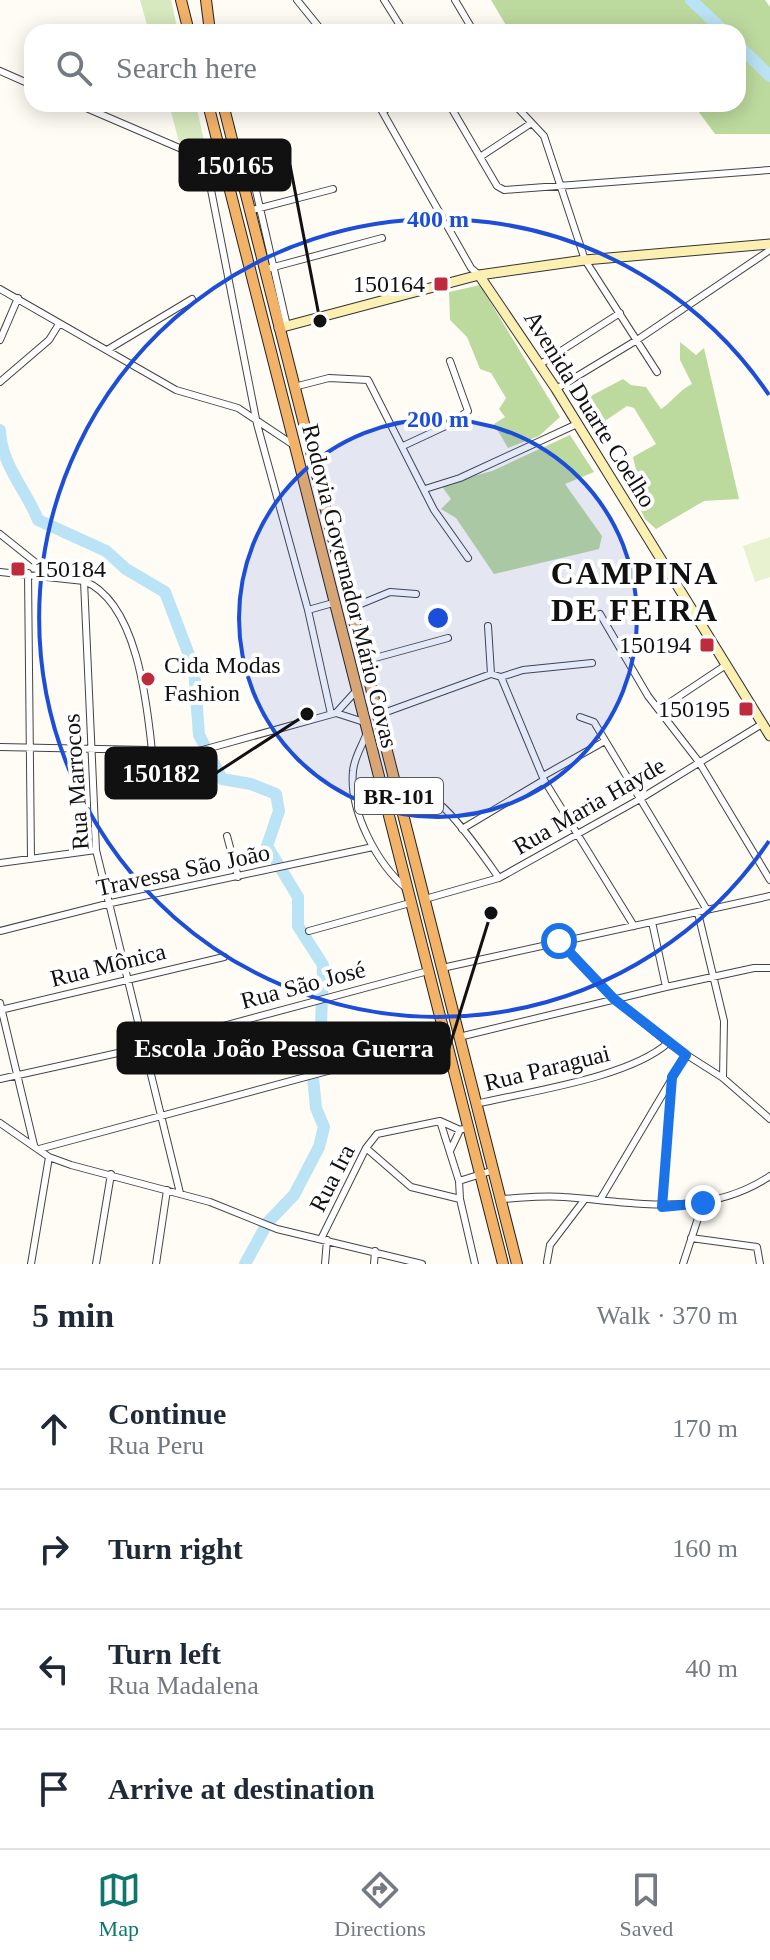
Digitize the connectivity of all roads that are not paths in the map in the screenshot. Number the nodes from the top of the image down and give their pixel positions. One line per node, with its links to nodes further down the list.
1 (181, 0): 6 (highway)
2 (206, 0): 7 (highway)
3 (297, 0): 8 (street)
4 (384, 0): 9 (street)
5 (455, 0): 10 (street)
6 (187, 24)
7 (209, 24)
8 (316, 24)
9 (399, 24)
10 (469, 24)
11 (0, 71): 12 (street)
12 (24, 82)
13 (96, 112): 22 (street)
14 (210, 112): 20 (highway, Rodovia Governador Mário Covas / BR-101)
15 (225, 112): 31 (highway, Rodovia Governador Mário Covas / BR-101)
16 (384, 112): 36 (street, Avenida Duarte Coelho)
17 (454, 112): 23 (street)
18 (520, 112): 19 (street)
19 (530, 124): 23 (street); 28 (street)
20 (217, 141): 21 (street); 26 (highway, Rodovia Governador Mário Covas / BR-101)
21 (203, 149): 22 (street); 24 (street)
22 (191, 153): 24 (street)
23 (480, 157): 28 (street)
24 (205, 159): 26 (street); 52 (street)
25 (770, 170): 28 (street)
26 (225, 171): 54 (highway, Rodovia Governador Mário Covas / BR-101)
27 (254, 182): 30 (street)
28 (564, 187): 34 (street)
29 (333, 189): 30 (street)
30 (261, 209): 31 (street); 35 (street)
31 (249, 211): 35 (highway, Rodovia Governador Mário Covas / BR-101)
32 (382, 238): 35 (street)
33 (770, 247): 34 (main road); 44 (street)
34 (585, 260): 36 (main road); 40 (street)
35 (268, 269): 42 (highway, Rodovia Governador Mário Covas / BR-101)
36 (479, 275): 42 (main road); 47 (main road, Avenida Duarte Coelho)
37 (0, 289): 38 (street)
38 (18, 298): 41 (street); 43 (street)
39 (192, 299): 45 (street)
40 (620, 313): 44 (street); 47 (street)
41 (59, 324): 45 (street); 49 (street)
42 (283, 327): 50 (highway, Rodovia Governador Mário Covas / BR-101)
43 (0, 340)
44 (637, 340): 48 (street); 51 (street)
45 (107, 350): 52 (street)
46 (450, 361): 55 (street)
47 (539, 365): 51 (main road, Avenida Duarte Coelho)
48 (657, 372)
49 (0, 382)
50 (294, 387): 55 (street); 65 (highway, Rodovia Governador Mário Covas / BR-101)
51 (556, 389): 53 (main road, Avenida Duarte Coelho)
52 (257, 424): 54 (street); 66 (street)
53 (577, 424): 56 (street); 72 (main road, Avenida Duarte Coelho)
54 (292, 444): 64 (highway, Rodovia Governador Mário Covas / BR-101)
55 (403, 446): 56 (street)
56 (425, 489): 58 (street)
57 (0, 534): 61 (street)
58 (468, 558)
59 (0, 572): 60 (street)
60 (28, 573): 61 (street); 86 (street)
61 (53, 576): 62 (street)
62 (84, 581): 87 (street, Rua Marrocos); 88 (street)
63 (416, 594): 65 (street)
64 (333, 603): 66 (street); 75 (highway, Rodovia Governador Mário Covas / BR-101)
65 (351, 608): 70 (highway, Rodovia Governador Mário Covas / BR-101)
66 (308, 610): 77 (street)
67 (600, 614): 76 (street)
68 (488, 626): 73 (street)
69 (448, 638): 70 (street)
70 (364, 661): 78 (highway, Rodovia Governador Mário Covas / BR-101)
71 (592, 663): 74 (street)
72 (726, 665): 76 (street); 81 (main road, Avenida Duarte Coelho)
73 (491, 674): 74 (street); 78 (street)
74 (501, 677): 90 (street)
75 (356, 691): 77 (street); 80 (highway, Rodovia Governador Mário Covas / BR-101)
76 (660, 709): 89 (street)
77 (334, 714): 80 (street); 88 (street)
78 (378, 715): 92 (highway, Rodovia Governador Mário Covas / BR-101)
79 (580, 717): 84 (street)
80 (364, 722): 82 (highway, Rodovia Governador Mário Covas / BR-101)
81 (762, 724): 83 (main road, Avenida Duarte Coelho); 89 (street, Rua Maria Hayde)
82 (367, 734): 96 (street); 103 (highway, Rodovia Governador Mário Covas / BR-101)
83 (770, 736)
84 (605, 741): 90 (street); 91 (street)
85 (0, 747): 86 (street)
86 (32, 748): 87 (street); 98 (street)
87 (90, 751): 88 (street); 97 (street, Rua Marrocos)
88 (152, 751)
89 (699, 762): 91 (street, Rua Maria Hayde); 102 (street)
90 (544, 778): 93 (street); 94 (street)
91 (640, 799): 94 (street, Rua Maria Hayde); 108 (street)
92 (402, 808): 93 (street); 105 (highway, Rodovia Governador Mário Covas / BR-101)
93 (462, 829): 101 (street)
94 (578, 835): 101 (street, Rua Maria Hayde); 111 (street)
95 (227, 836): 100 (street)
96 (373, 847): 100 (street, Travessa São João); 103 (street)
97 (96, 850): 98 (street); 106 (street, Rua Marrocos)
98 (31, 859): 99 (street)
99 (0, 863)
100 (238, 877): 106 (street, Travessa São João)
101 (499, 878): 105 (street, Rua Maria Hayde)
102 (770, 880)
103 (407, 889): 107 (highway, Rodovia Governador Mário Covas / BR-101)
104 (770, 896): 108 (street)
105 (425, 899): 116 (highway, Rodovia Governador Mário Covas / BR-101)
106 (111, 903): 112 (street, Travessa São João); 119 (street, Rua Marrocos)
107 (410, 903): 113 (street); 118 (highway, Rodovia Governador Mário Covas / BR-101)
108 (707, 910): 109 (street)
109 (698, 913): 110 (street); 120 (street)
110 (652, 922): 111 (street); 121 (street)
111 (634, 926): 114 (street)
112 (0, 931)
113 (309, 931)
114 (559, 941): 116 (street); 122 (street)
115 (224, 957): 119 (street, Rua Mônica)
116 (442, 968): 124 (highway, Rodovia Governador Mário Covas / BR-101)
117 (770, 968): 120 (street)
118 (428, 971): 125 (highway, Rodovia Governador Mário Covas / BR-101); 127 (street, Rua São José)
119 (129, 977): 123 (street, Rua Mônica); 127 (street, Rua Marrocos)
120 (713, 978): 121 (street); 131 (street)
121 (666, 987): 122 (street)
122 (614, 999): 124 (street); 126 (street)
123 (1, 1007): 129 (street)
124 (459, 1037): 133 (highway, Rodovia Governador Mário Covas / BR-101)
125 (446, 1039): 134 (street); 138 (highway, Rodovia Governador Mário Covas / BR-101)
126 (668, 1043): 128 (street); 133 (street, Rua Paraguai)
127 (145, 1047): 129 (street, Rua São José); 134 (street, Rua Marrocos)
128 (686, 1055): 130 (street); 131 (street)
129 (17, 1076): 132 (street, Rua São José); 139 (street)
130 (672, 1077): 153 (street); 155 (street)
131 (723, 1078): 135 (street)
132 (0, 1079)
133 (476, 1104): 143 (highway, Rodovia Governador Mário Covas / BR-101)
134 (161, 1117): 139 (street); 149 (street, Rua Marrocos)
135 (770, 1119)
136 (440, 1121): 138 (street); 140 (street, Rua Ira); 141 (street)
137 (0, 1123): 139 (street)
138 (465, 1129): 141 (street); 145 (highway, Rodovia Governador Mário Covas / BR-101)
139 (37, 1147): 142 (street)
140 (366, 1148): 150 (street); 157 (street, Rua Ira)
141 (450, 1151): 147 (street)
142 (49, 1157): 144 (street); 160 (street)
143 (494, 1170): 145 (street); 151 (highway, Rodovia Governador Mário Covas / BR-101)
144 (111, 1174): 148 (street); 161 (street)
145 (480, 1175): 147 (street); 167 (highway, Rodovia Governador Mário Covas / BR-101)
146 (770, 1176): 154 (street)
147 (459, 1181): 150 (street)
148 (167, 1190): 149 (street); 162 (street)
149 (180, 1193): 157 (street)
150 (460, 1199): 166 (street)
151 (502, 1199): 152 (street); 168 (highway, Rodovia Governador Mário Covas / BR-101)
152 (585, 1199): 153 (street); 159 (street)
153 (600, 1200): 155 (street)
154 (703, 1203): 155 (street); 156 (street)
155 (662, 1207)
156 (691, 1238): 169 (street); 170 (street)
157 (324, 1240): 158 (street); 163 (street)
158 (375, 1251): 164 (street); 165 (street)
159 (546, 1263)
160 (31, 1264)
161 (96, 1264)
162 (156, 1264)
163 (325, 1264)
164 (374, 1264)
165 (422, 1264)
166 (475, 1264)
167 (503, 1264)
168 (517, 1264)
169 (683, 1264)
170 (760, 1264)

